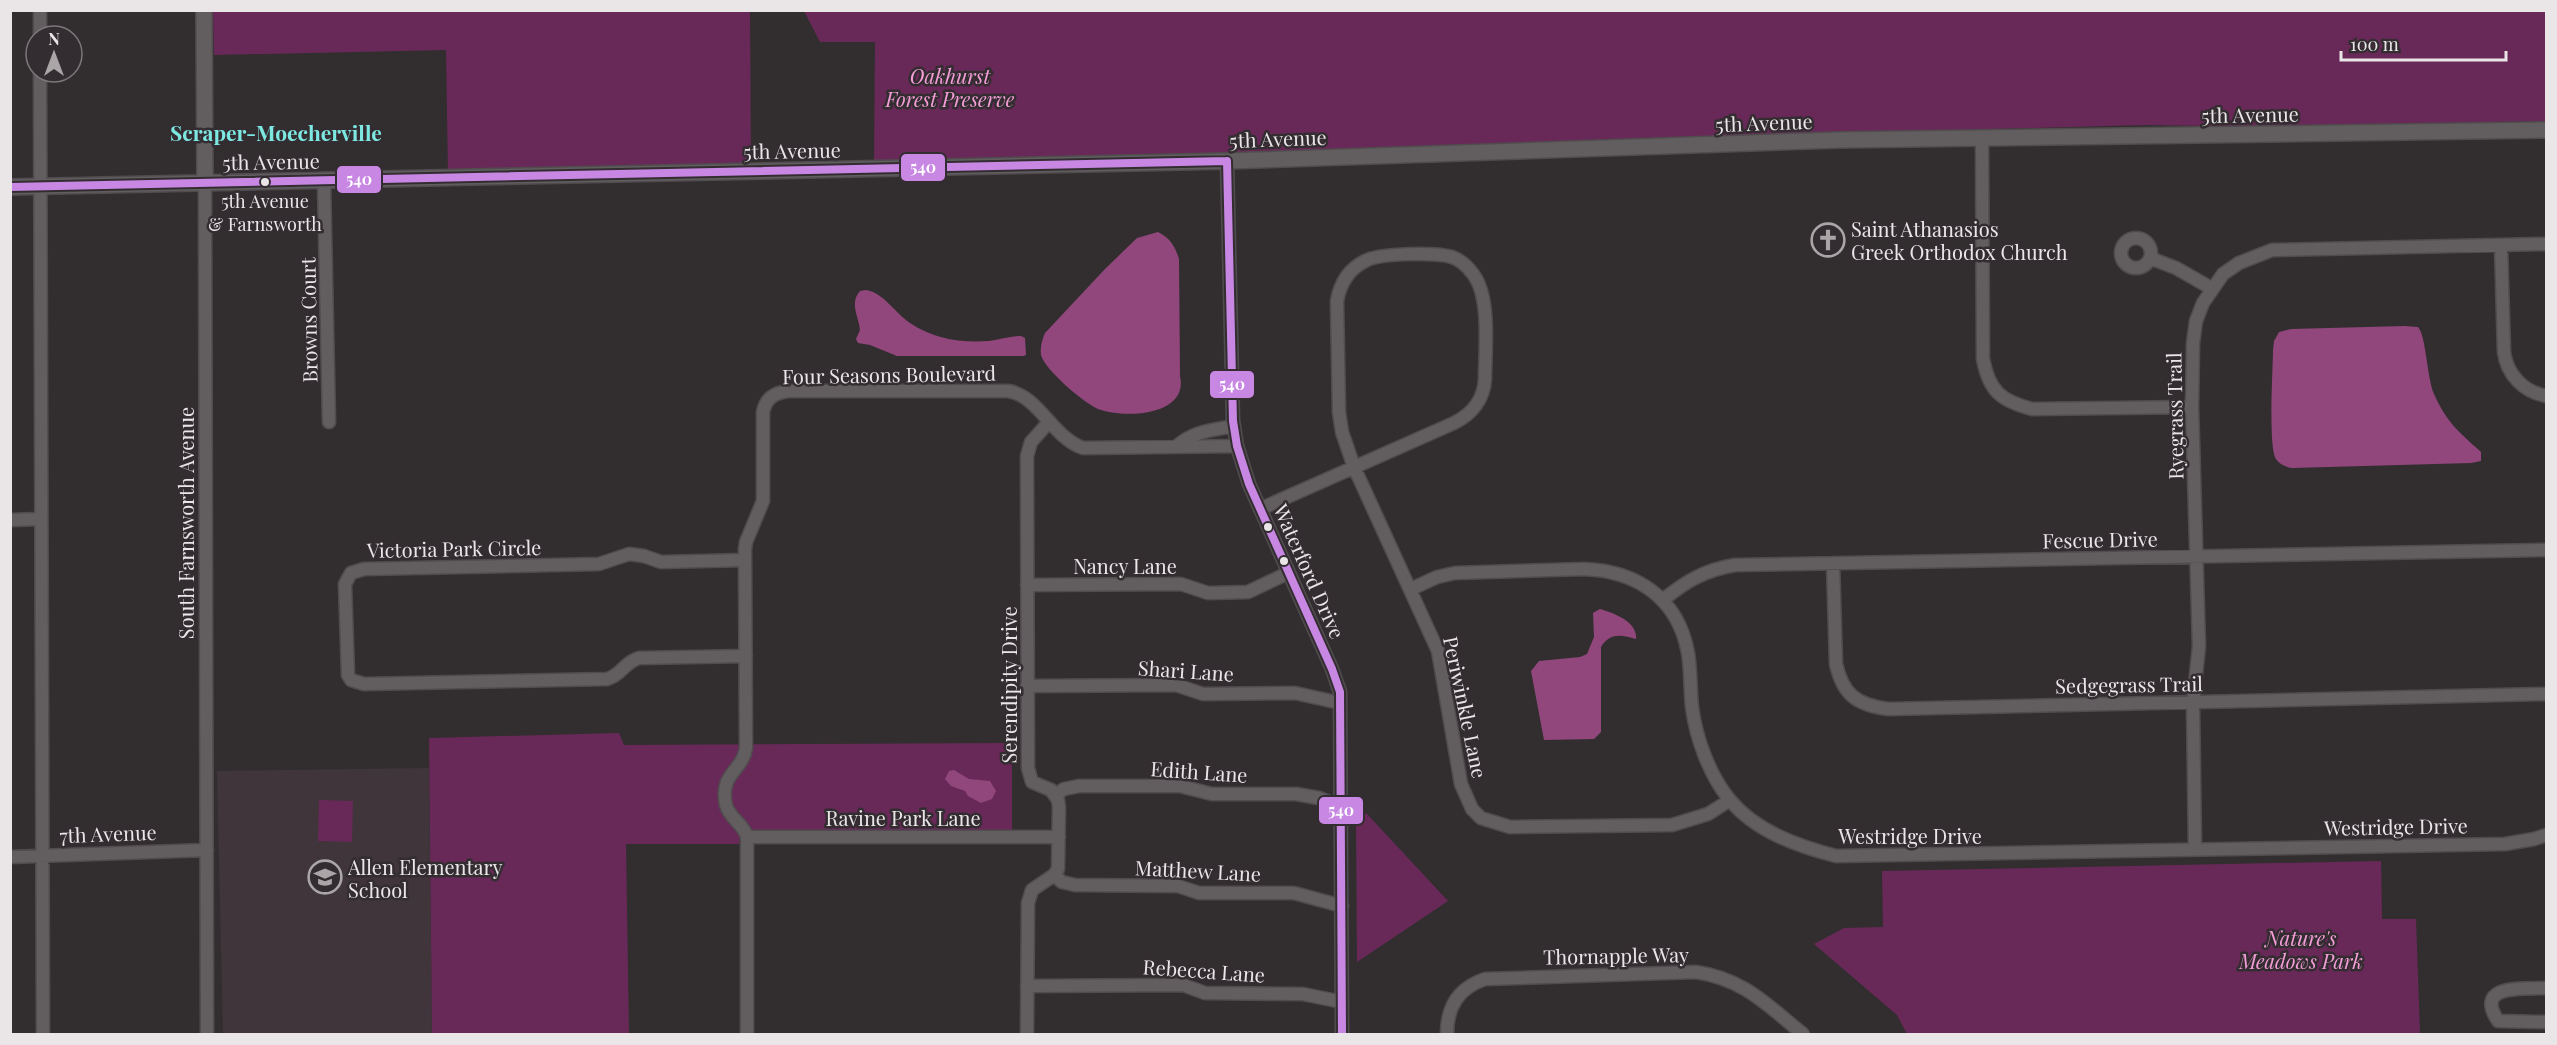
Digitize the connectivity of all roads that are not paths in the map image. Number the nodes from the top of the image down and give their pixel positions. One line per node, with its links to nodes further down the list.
1 (204, 10): 7 (street, South Farnsworth Avenue)
2 (40, 84): 9 (street)
3 (2547, 130): 4 (street, 5th Avenue)
4 (1982, 139): 5 (street, 5th Avenue); 15 (street)
5 (1227, 160): 6 (street, 5th Avenue); 18 (street, Waterford Drive)
6 (324, 182): 7 (street, 5th Avenue); 16 (street, Browns Court)
7 (205, 183): 9 (street, 5th Avenue); 45 (street, South Farnsworth Avenue)
8 (10, 187): 9 (street, 5th Avenue)
9 (39, 187): 24 (street)
10 (2547, 244): 11 (street, Ryegrass Trail)
11 (2501, 245): 13 (street, Ryegrass Trail); 14 (street)
12 (2150, 258): 13 (street)
13 (2211, 288): 15 (street, Ryegrass Trail)
14 (2547, 396)
15 (2192, 406): 26 (street, Ryegrass Trail)
16 (329, 422)
17 (1049, 422): 20 (street, Four Seasons Boulevard); 27 (street, Four Seasons Boulevard); 30 (street, Serendipity Drive)
18 (1234, 426): 19 (street, Waterford Drive); 20 (street)
19 (1237, 446): 20 (street, Four Seasons Boulevard); 22 (street, Waterford Drive)
20 (1176, 447)
21 (1354, 467): 21 (street); 22 (street); 31 (street, Periwinkle Lane)
22 (1260, 509): 29 (street, Waterford Drive)
23 (10, 519): 24 (street)
24 (41, 519): 46 (street)
25 (2547, 550): 26 (street, Fescue Drive)
26 (2196, 557): 28 (street, Fescue Drive); 36 (street, Ryegrass Trail)
27 (745, 561): 33 (street, Four Seasons Boulevard); 33 (street, Victoria Park Circle)
28 (1833, 563): 32 (street, Fescue Drive); 36 (street, Sedgegrass Trail)
29 (1288, 573): 30 (street, Nancy Lane); 37 (street, Waterford Drive)
30 (1027, 585): 34 (street, Serendipity Drive)
31 (1411, 589): 32 (street, Westridge Drive); 39 (street, Periwinkle Lane)
32 (1663, 600): 39 (street, Westridge Drive)
33 (746, 656): 42 (street, Four Seasons Boulevard)
34 (1027, 686): 37 (street, Shari Lane); 38 (street, Serendipity Drive)
35 (2547, 694): 36 (street, Sedgegrass Trail)
36 (2193, 702): 44 (street, Ryegrass Trail)
37 (1340, 703): 40 (street, Waterford Drive)
38 (1055, 795): 40 (street, Edith Lane); 43 (street)
39 (1730, 800): 44 (street, Westridge Drive)
40 (1341, 807): 49 (street, Waterford Drive)
41 (2547, 834): 44 (street, Westridge Drive)
42 (747, 837): 43 (street, Ravine Park Lane); 56 (street)
43 (1059, 837): 48 (street)
44 (2195, 849)
45 (207, 850): 46 (street, 7th Avenue); 55 (street, South Farnsworth Avenue)
46 (43, 855): 47 (street, 7th Avenue); 54 (street)
47 (10, 857)
48 (1054, 875): 49 (street, Matthew Lane); 50 (street)
49 (1342, 906): 52 (street, Waterford Drive)
50 (1027, 986): 52 (street, Rebecca Lane); 57 (street)
51 (2547, 988): 53 (street)
52 (1342, 1002): 58 (street, Waterford Drive)
53 (2547, 1022)
54 (43, 1035)
55 (207, 1035)
56 (747, 1035)
57 (1027, 1035)
58 (1342, 1035)
59 (1448, 1035): 60 (street, Thornapple Way)
60 (1803, 1035)

